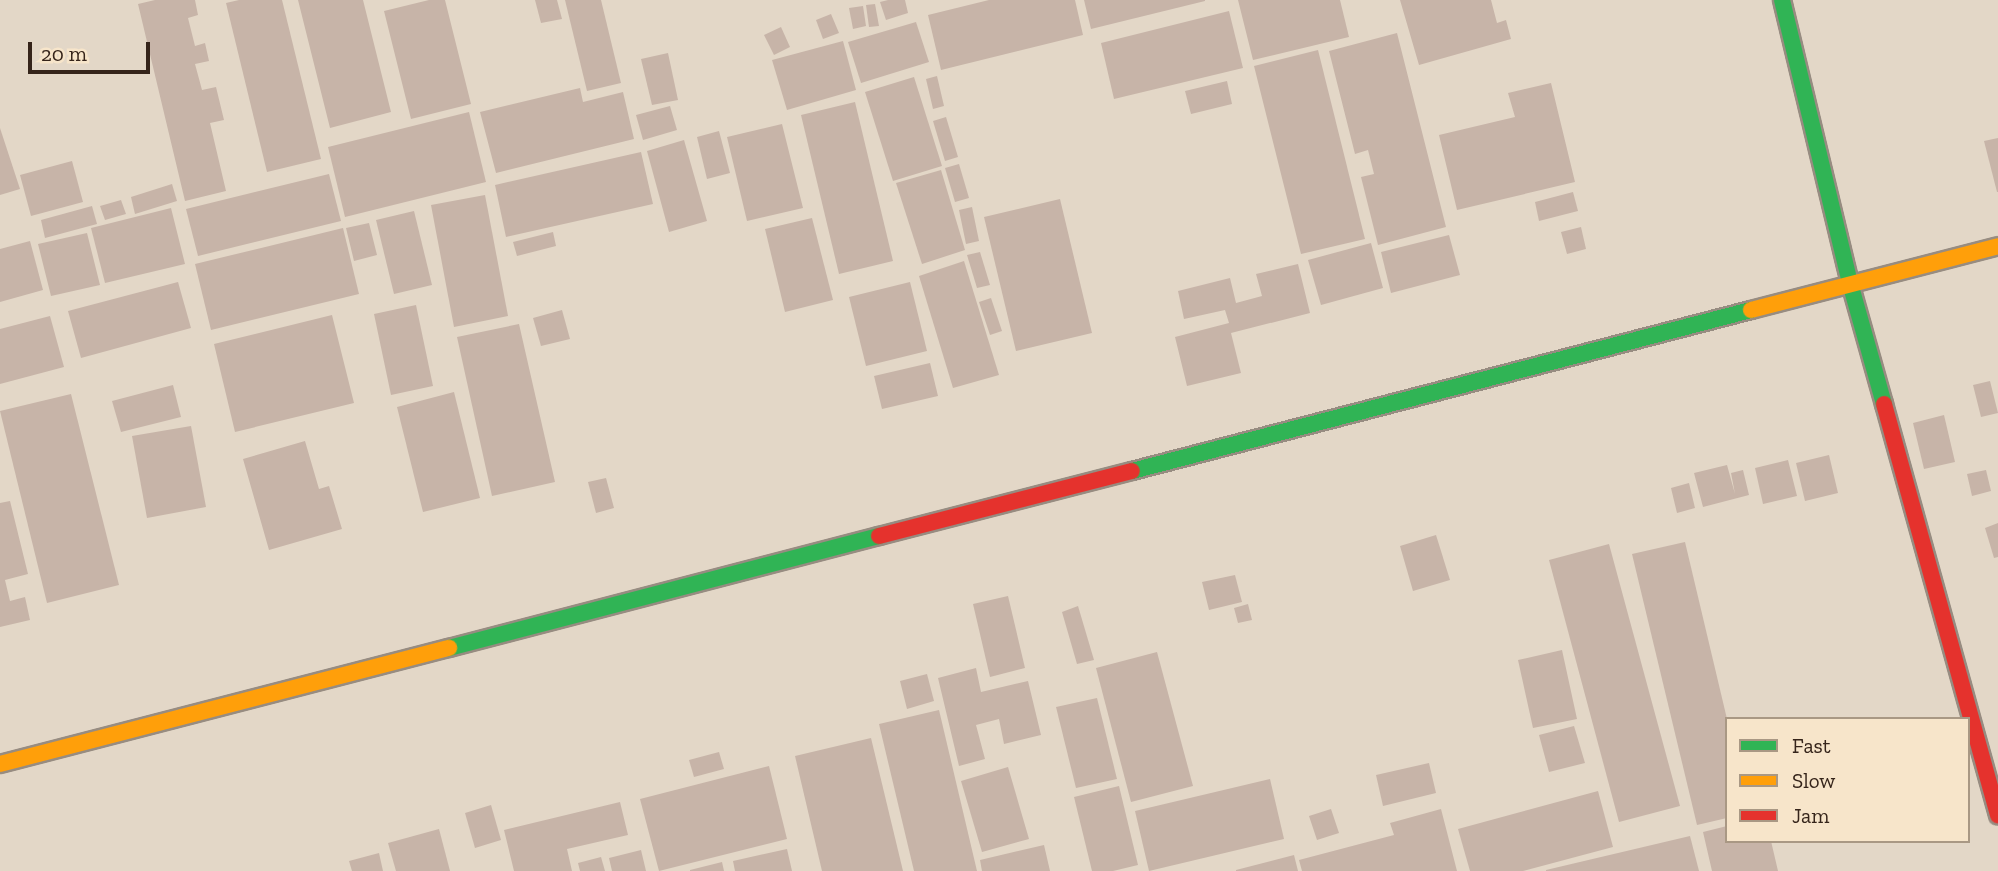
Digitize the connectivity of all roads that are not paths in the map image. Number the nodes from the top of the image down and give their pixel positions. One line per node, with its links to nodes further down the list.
1 (1782, 0): 3 (street)
2 (1998, 246): 3 (street)
3 (1850, 284): 4 (street); 5 (street)
4 (0, 764)
5 (1998, 815)

